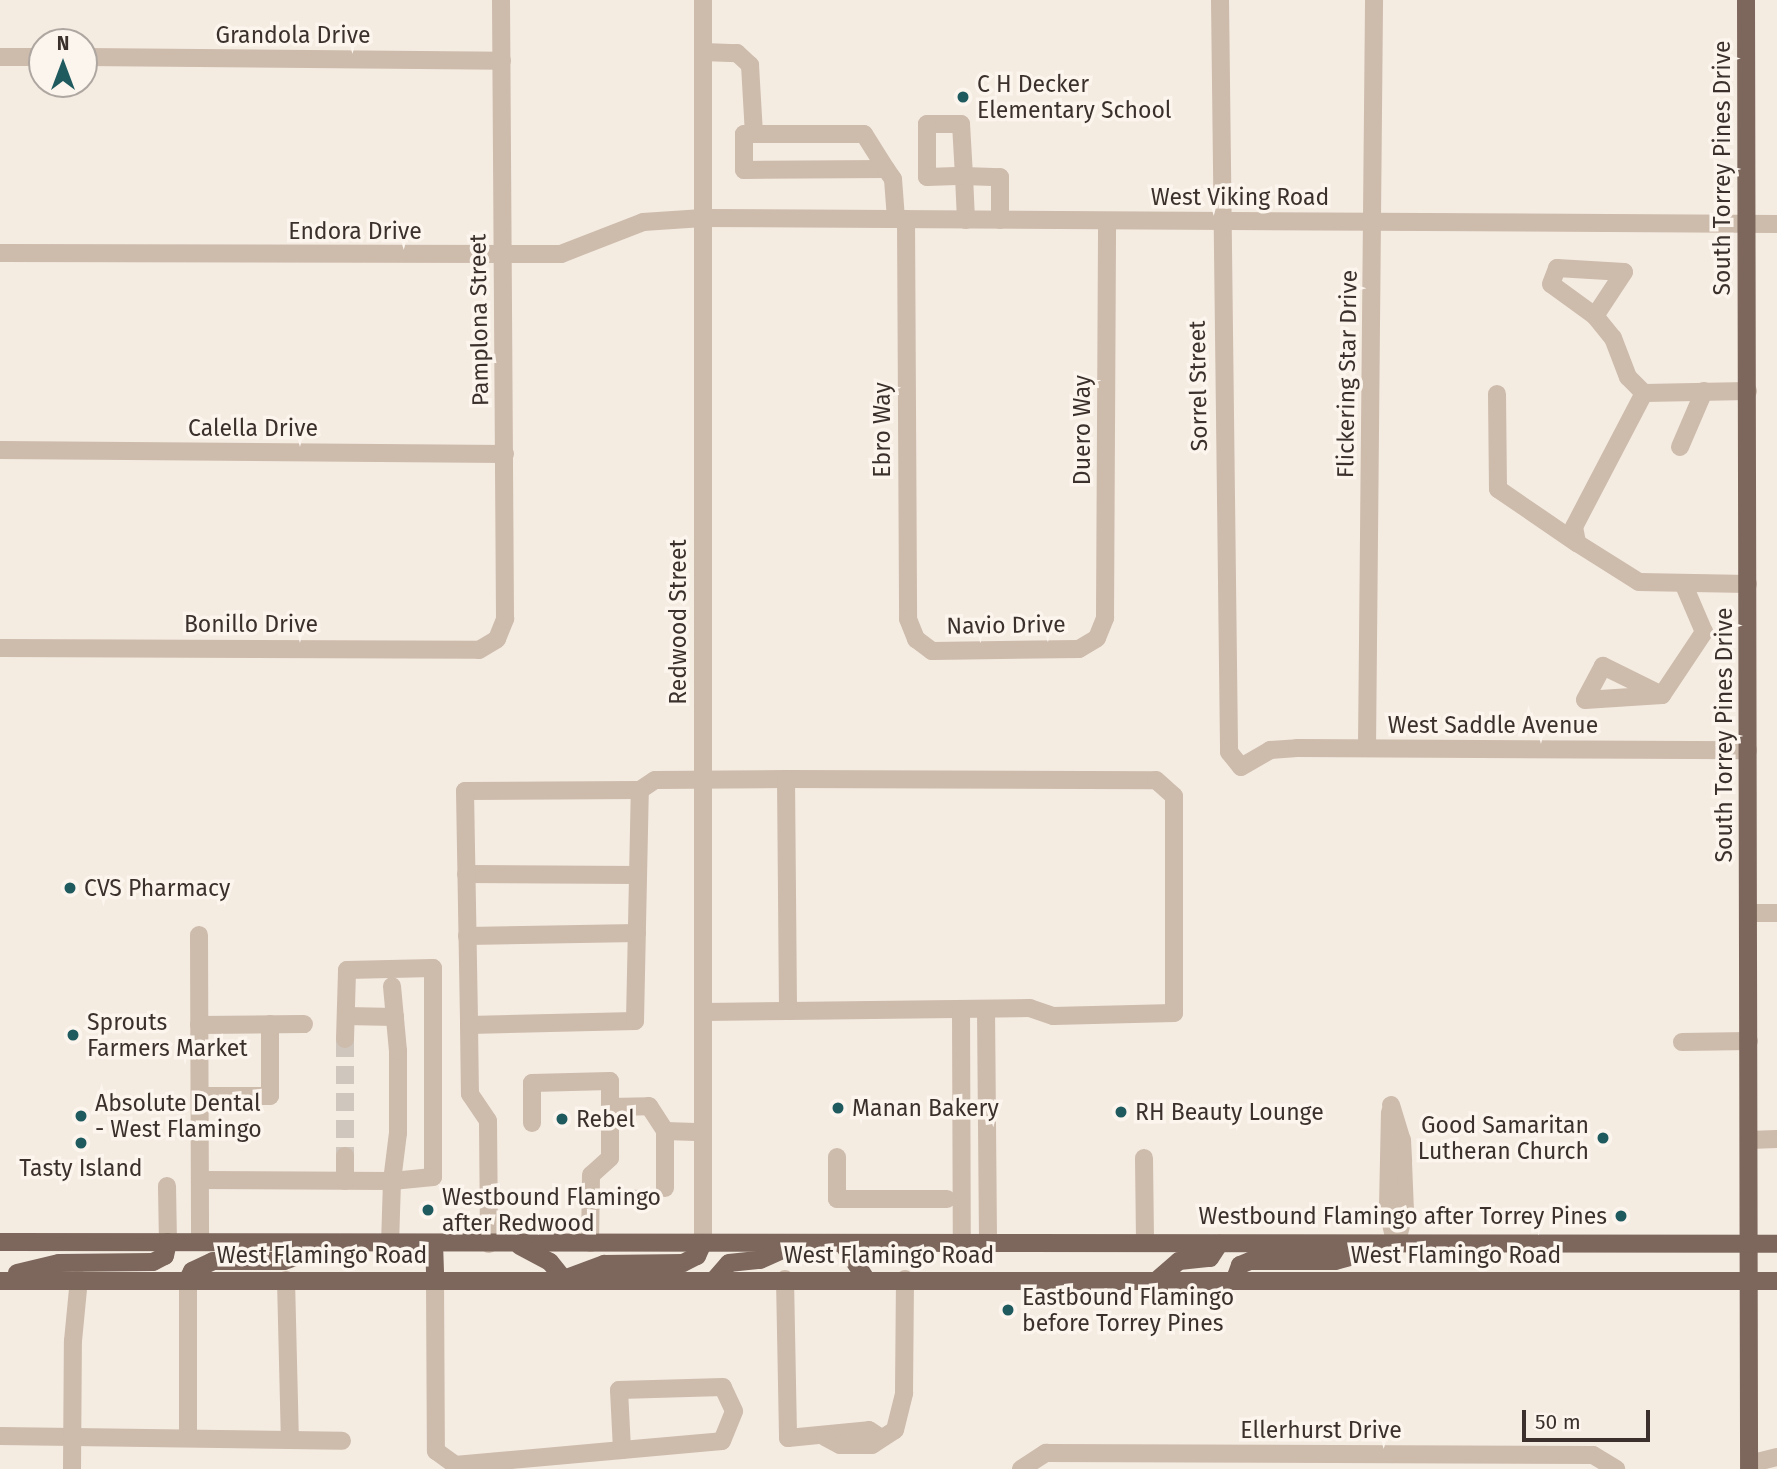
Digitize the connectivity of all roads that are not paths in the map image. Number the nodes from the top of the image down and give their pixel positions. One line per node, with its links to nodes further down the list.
1 (502, 0): 10 (street, Pamplona Street)
2 (703, 0): 6 (street, Redwood Street)
3 (1220, 0): 18 (street, Sorrel Street)
4 (1374, 0): 19 (street, Flickering Star Drive)
5 (1746, 0): 20 (main road, South Torrey Pines Drive)
6 (703, 52): 11 (street); 13 (street, Redwood Street)
7 (0, 57): 8 (street)
8 (28, 57)
9 (98, 57): 10 (street, Grandola Drive)
10 (502, 61): 23 (street, Pamplona Street)
11 (754, 134): 12 (street, Ebro Way); 12 (street)
12 (886, 169): 14 (street, Ebro Way)
13 (703, 218): 14 (street, West Viking Road); 23 (street, Endora Drive); 44 (street, Redwood Street)
14 (901, 219): 15 (street, West Viking Road); 37 (street, Ebro Way)
15 (967, 220): 16 (street, West Viking Road); 16 (street)
16 (1000, 220): 17 (street, West Viking Road)
17 (1107, 220): 18 (street, West Viking Road); 35 (street, Duero Way)
18 (1220, 221): 19 (street, West Viking Road); 42 (street, Sorrel Street)
19 (1373, 222): 20 (street, West Viking Road); 40 (street, Flickering Star Drive)
20 (1747, 223): 21 (street, West Viking Road); 26 (main road, South Torrey Pines Drive)
21 (1777, 224)
22 (0, 253): 23 (street, Endora Drive)
23 (502, 256): 31 (street, Pamplona Street)
24 (1595, 316): 27 (street)
25 (1704, 391): 26 (street); 27 (street); 29 (street)
26 (1748, 391): 34 (main road, South Torrey Pines Drive)
27 (1644, 393): 32 (street)
28 (1497, 394): 32 (street)
29 (1680, 447)
30 (0, 450): 31 (street, Calella Drive)
31 (505, 454): 36 (street, Pamplona Street)
32 (1577, 543): 33 (street)
33 (1683, 583): 34 (street); 39 (street)
34 (1748, 584): 41 (main road, South Torrey Pines Drive)
35 (1097, 638): 37 (street, Navio Drive)
36 (497, 639): 38 (street, Bonillo Drive)
37 (916, 639)
38 (0, 648)
39 (1662, 695)
40 (1367, 748): 41 (street, West Saddle Avenue); 42 (street, West Saddle Avenue)
41 (1748, 750): 48 (main road, South Torrey Pines Drive)
42 (1241, 767)
43 (786, 779): 44 (street); 55 (street); 56 (street)
44 (703, 780): 45 (street); 57 (street, Redwood Street)
45 (640, 790): 46 (street); 47 (street)
46 (466, 874): 47 (street); 52 (street)
47 (638, 875): 50 (street)
48 (1749, 913): 49 (street); 65 (main road, South Torrey Pines Drive)
49 (1777, 913)
50 (637, 933): 52 (street); 63 (street)
51 (199, 935): 62 (street)
52 (467, 936): 63 (street)
53 (392, 986): 59 (street)
54 (961, 1009): 55 (street); 56 (street); 98 (street)
55 (986, 1009): 99 (street)
56 (788, 1011): 57 (street)
57 (703, 1012): 71 (street, Redwood Street)
58 (346, 1016): 59 (street); 64 (street); 79 (street)
59 (395, 1017): 79 (street)
60 (270, 1024): 61 (street); 62 (street); 67 (street)
61 (304, 1024)
62 (199, 1025): 67 (street)
63 (469, 1025): 95 (street)
64 (345, 1039)
65 (1749, 1041): 66 (street); 73 (main road, South Torrey Pines Drive)
66 (1682, 1042)
67 (200, 1096): 77 (street)
68 (610, 1107): 69 (street); 70 (street); 82 (street)
69 (532, 1123)
70 (665, 1131): 71 (street); 81 (street)
71 (703, 1132): 93 (street, Redwood Street)
72 (1777, 1139): 73 (street)
73 (1749, 1140): 102 (main road, South Torrey Pines Drive)
74 (345, 1156): 78 (street)
75 (837, 1157): 84 (street)
76 (1144, 1158): 94 (street)
77 (200, 1180): 78 (street); 87 (street)
78 (345, 1181): 79 (street)
79 (392, 1181): 89 (street)
80 (167, 1186): 86 (street)
81 (665, 1188)
82 (591, 1198): 83 (street); 92 (street)
83 (643, 1199)
84 (947, 1199)
85 (0, 1242): 86 (main road, West Flamingo Road)
86 (168, 1242): 87 (main road, West Flamingo Road); 104 (main road)
87 (200, 1242): 88 (main road, West Flamingo Road)
88 (336, 1243): 89 (main road, West Flamingo Road); 106 (main road)
89 (390, 1243): 90 (main road, West Flamingo Road)
90 (435, 1243): 95 (main road, West Flamingo Road); 114 (main road)
91 (513, 1243): 92 (main road, West Flamingo Road); 95 (main road, West Flamingo Road); 107 (main road)
92 (590, 1243): 93 (main road, West Flamingo Road)
93 (703, 1243): 96 (main road, West Flamingo Road); 107 (main road)
94 (1145, 1243): 99 (main road, West Flamingo Road); 100 (main road, West Flamingo Road)
95 (489, 1244)
96 (799, 1244): 97 (main road, West Flamingo Road); 108 (main road)
97 (843, 1244): 98 (main road, West Flamingo Road); 110 (main road)
98 (962, 1244): 99 (main road, West Flamingo Road)
99 (988, 1244)
100 (1220, 1244): 101 (main road, West Flamingo Road); 115 (main road)
101 (1396, 1244): 101 (street); 102 (main road, West Flamingo Road); 112 (main road)
102 (1749, 1244): 103 (main road, West Flamingo Road); 116 (main road, South Torrey Pines Drive)
103 (1777, 1244)
104 (0, 1279): 105 (main road, West Flamingo Road)
105 (79, 1279): 106 (main road, West Flamingo Road); 119 (street)
106 (188, 1279): 113 (main road, West Flamingo Road); 120 (street)
107 (564, 1279): 108 (main road, West Flamingo Road); 114 (main road, West Flamingo Road)
108 (715, 1279): 109 (main road, West Flamingo Road)
109 (785, 1279): 110 (main road, West Flamingo Road); 111 (street)
110 (866, 1279): 111 (main road, West Flamingo Road)
111 (905, 1279): 115 (main road, West Flamingo Road)
112 (1235, 1279): 115 (main road, West Flamingo Road); 116 (main road, West Flamingo Road)
113 (286, 1280): 114 (main road, West Flamingo Road); 121 (street)
114 (435, 1280): 123 (street)
115 (1157, 1280)
116 (1749, 1280): 117 (main road, West Flamingo Road); 126 (main road, South Torrey Pines Drive)
117 (1777, 1281)
118 (0, 1436): 119 (street)
119 (73, 1436): 120 (street); 127 (street)
120 (188, 1437): 121 (street)
121 (290, 1440): 122 (street)
122 (342, 1441)
123 (622, 1450): 123 (street)
124 (1777, 1457): 126 (street)
125 (1023, 1466): 128 (street, Ellerhurst Drive)
126 (1749, 1466)
127 (72, 1469)
128 (1616, 1469)

